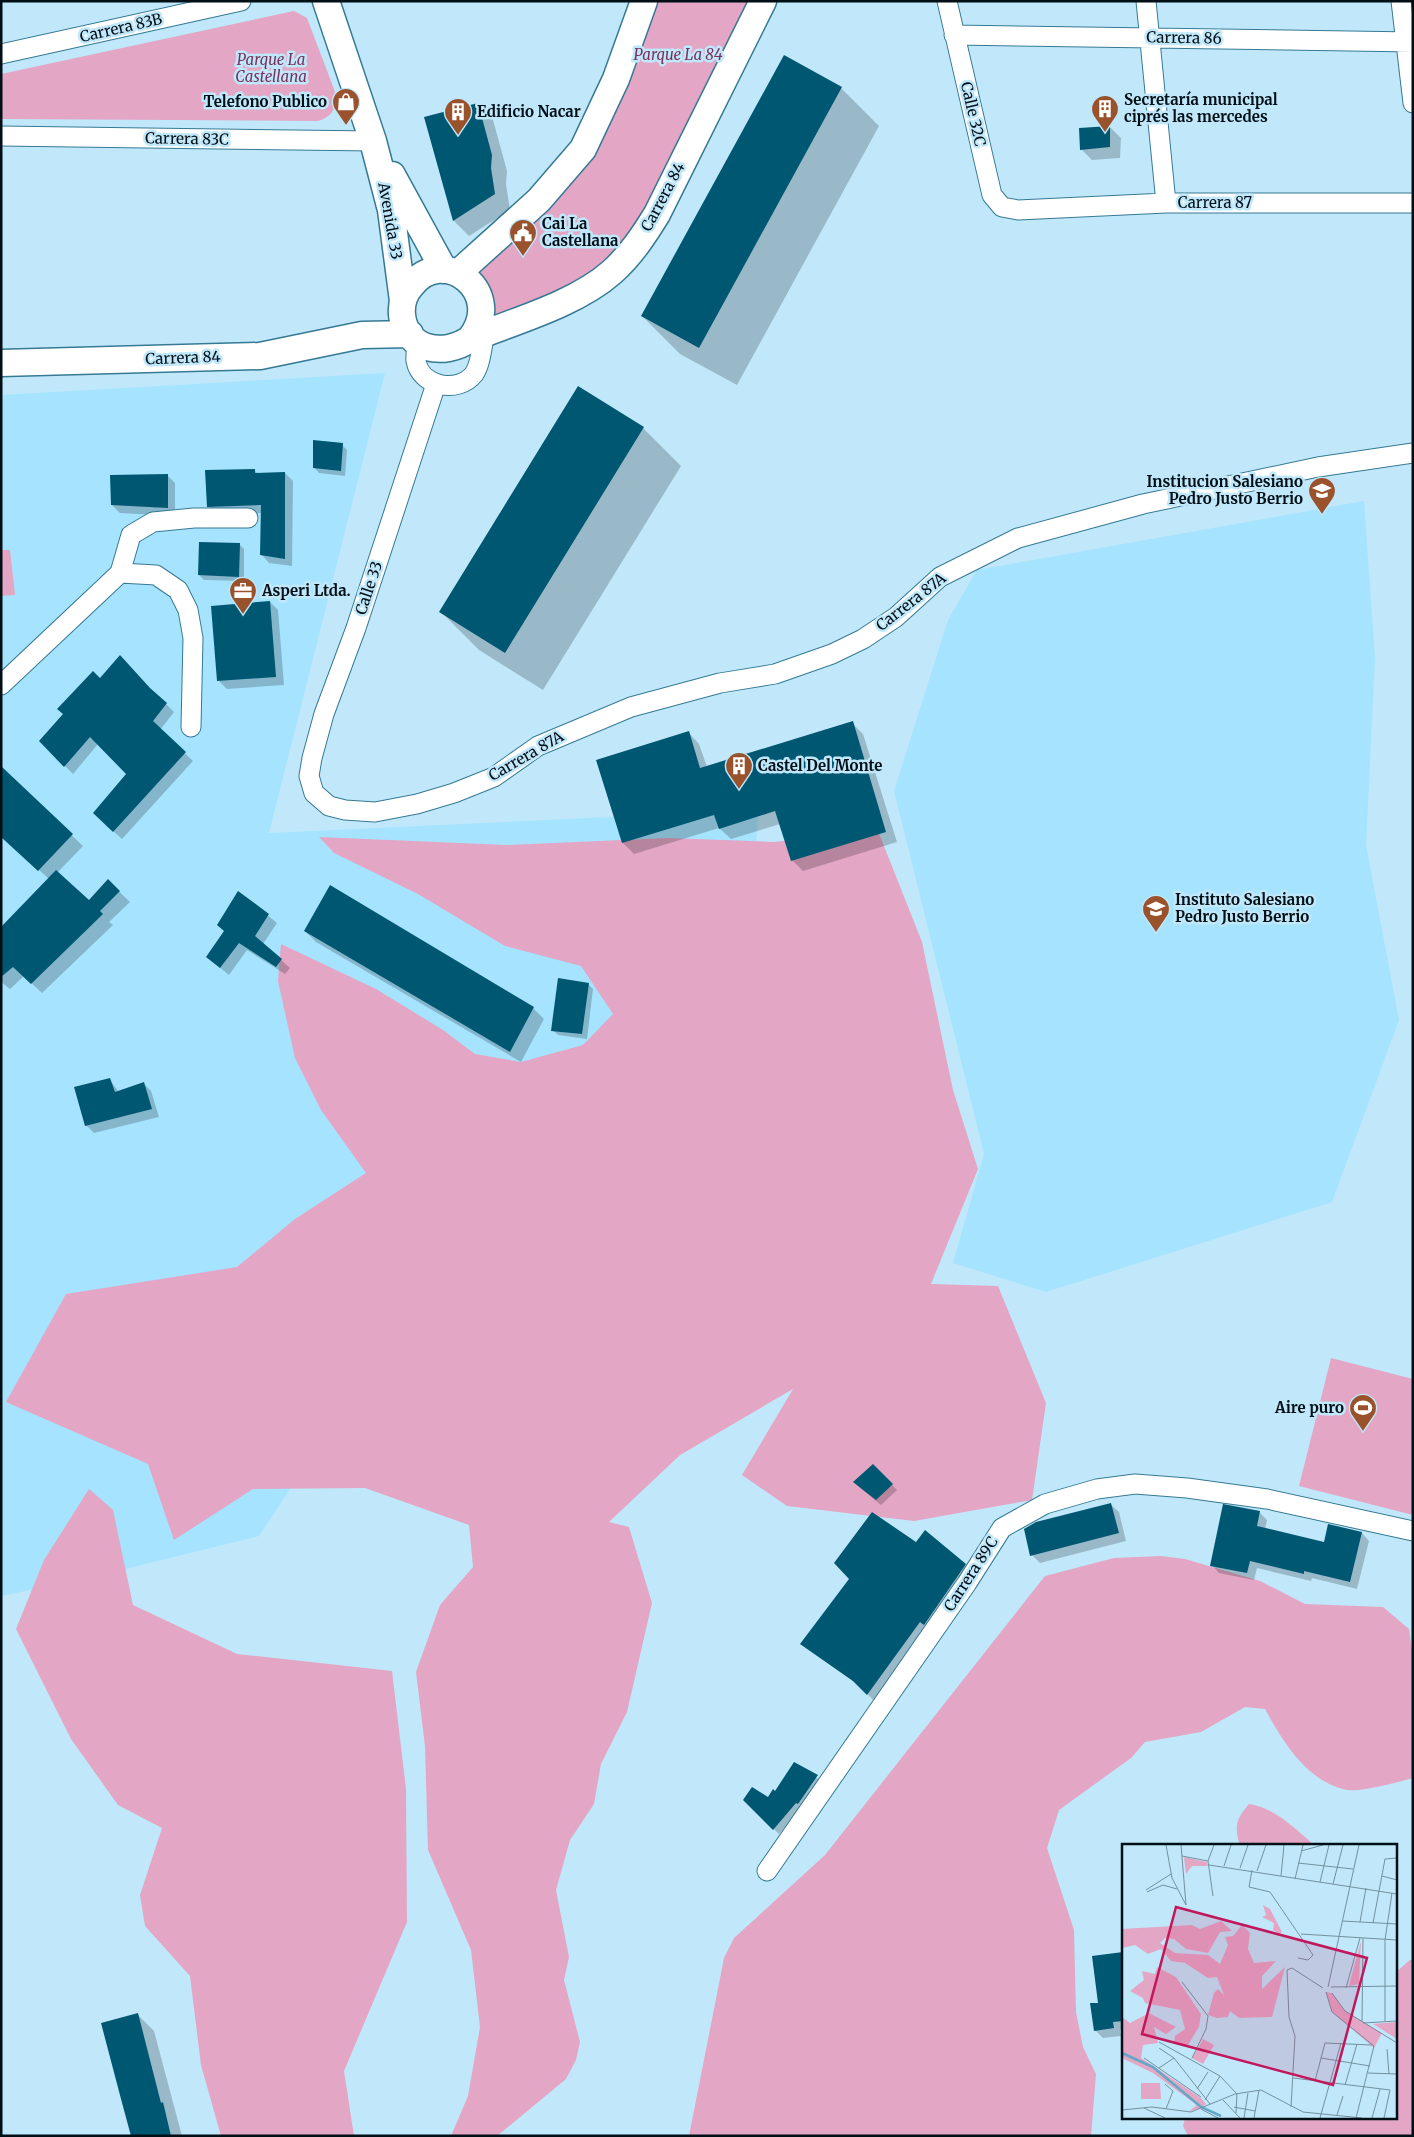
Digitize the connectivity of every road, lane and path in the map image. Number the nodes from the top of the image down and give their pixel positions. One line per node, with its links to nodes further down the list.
1 (241, 1): 11 (street, Carrera 83B)
2 (326, 1): 14 (street, Avenida 33)
3 (644, 1): 18 (street)
4 (763, 1): 20 (street, Carrera 84)
5 (947, 1): 8 (street, Calle 32C)
6 (1146, 1): 9 (street)
7 (1401, 1): 10 (street)
8 (954, 35): 9 (street, Carrera 86); 17 (street, Calle 32C)
9 (1149, 37): 10 (street, Carrera 86); 15 (street)
10 (1410, 42): 12 (street)
11 (1, 54)
12 (1413, 103)
13 (1, 136): 14 (street, Carrera 83C)
14 (373, 141): 18 (street, Avenida 33); 19 (street, Avenida 33)
15 (1166, 203): 16 (street, Carrera 87); 17 (street, Carrera 87)
16 (1413, 203)
17 (1018, 210)
18 (451, 272): 19 (street); 20 (street)
19 (408, 323): 20 (street); 21 (street, Carrera 84); 22 (street)
20 (477, 336): 22 (street)
21 (1, 363)
22 (436, 384): 28 (street, Calle 33)
23 (1413, 453): 28 (street, Carrera 87A)
24 (248, 518): 25 (street)
25 (120, 573): 26 (street); 27 (street)
26 (1, 685)
27 (192, 727)
28 (314, 793)
29 (1413, 1531): 30 (street, Carrera 89C)
30 (767, 1871)

